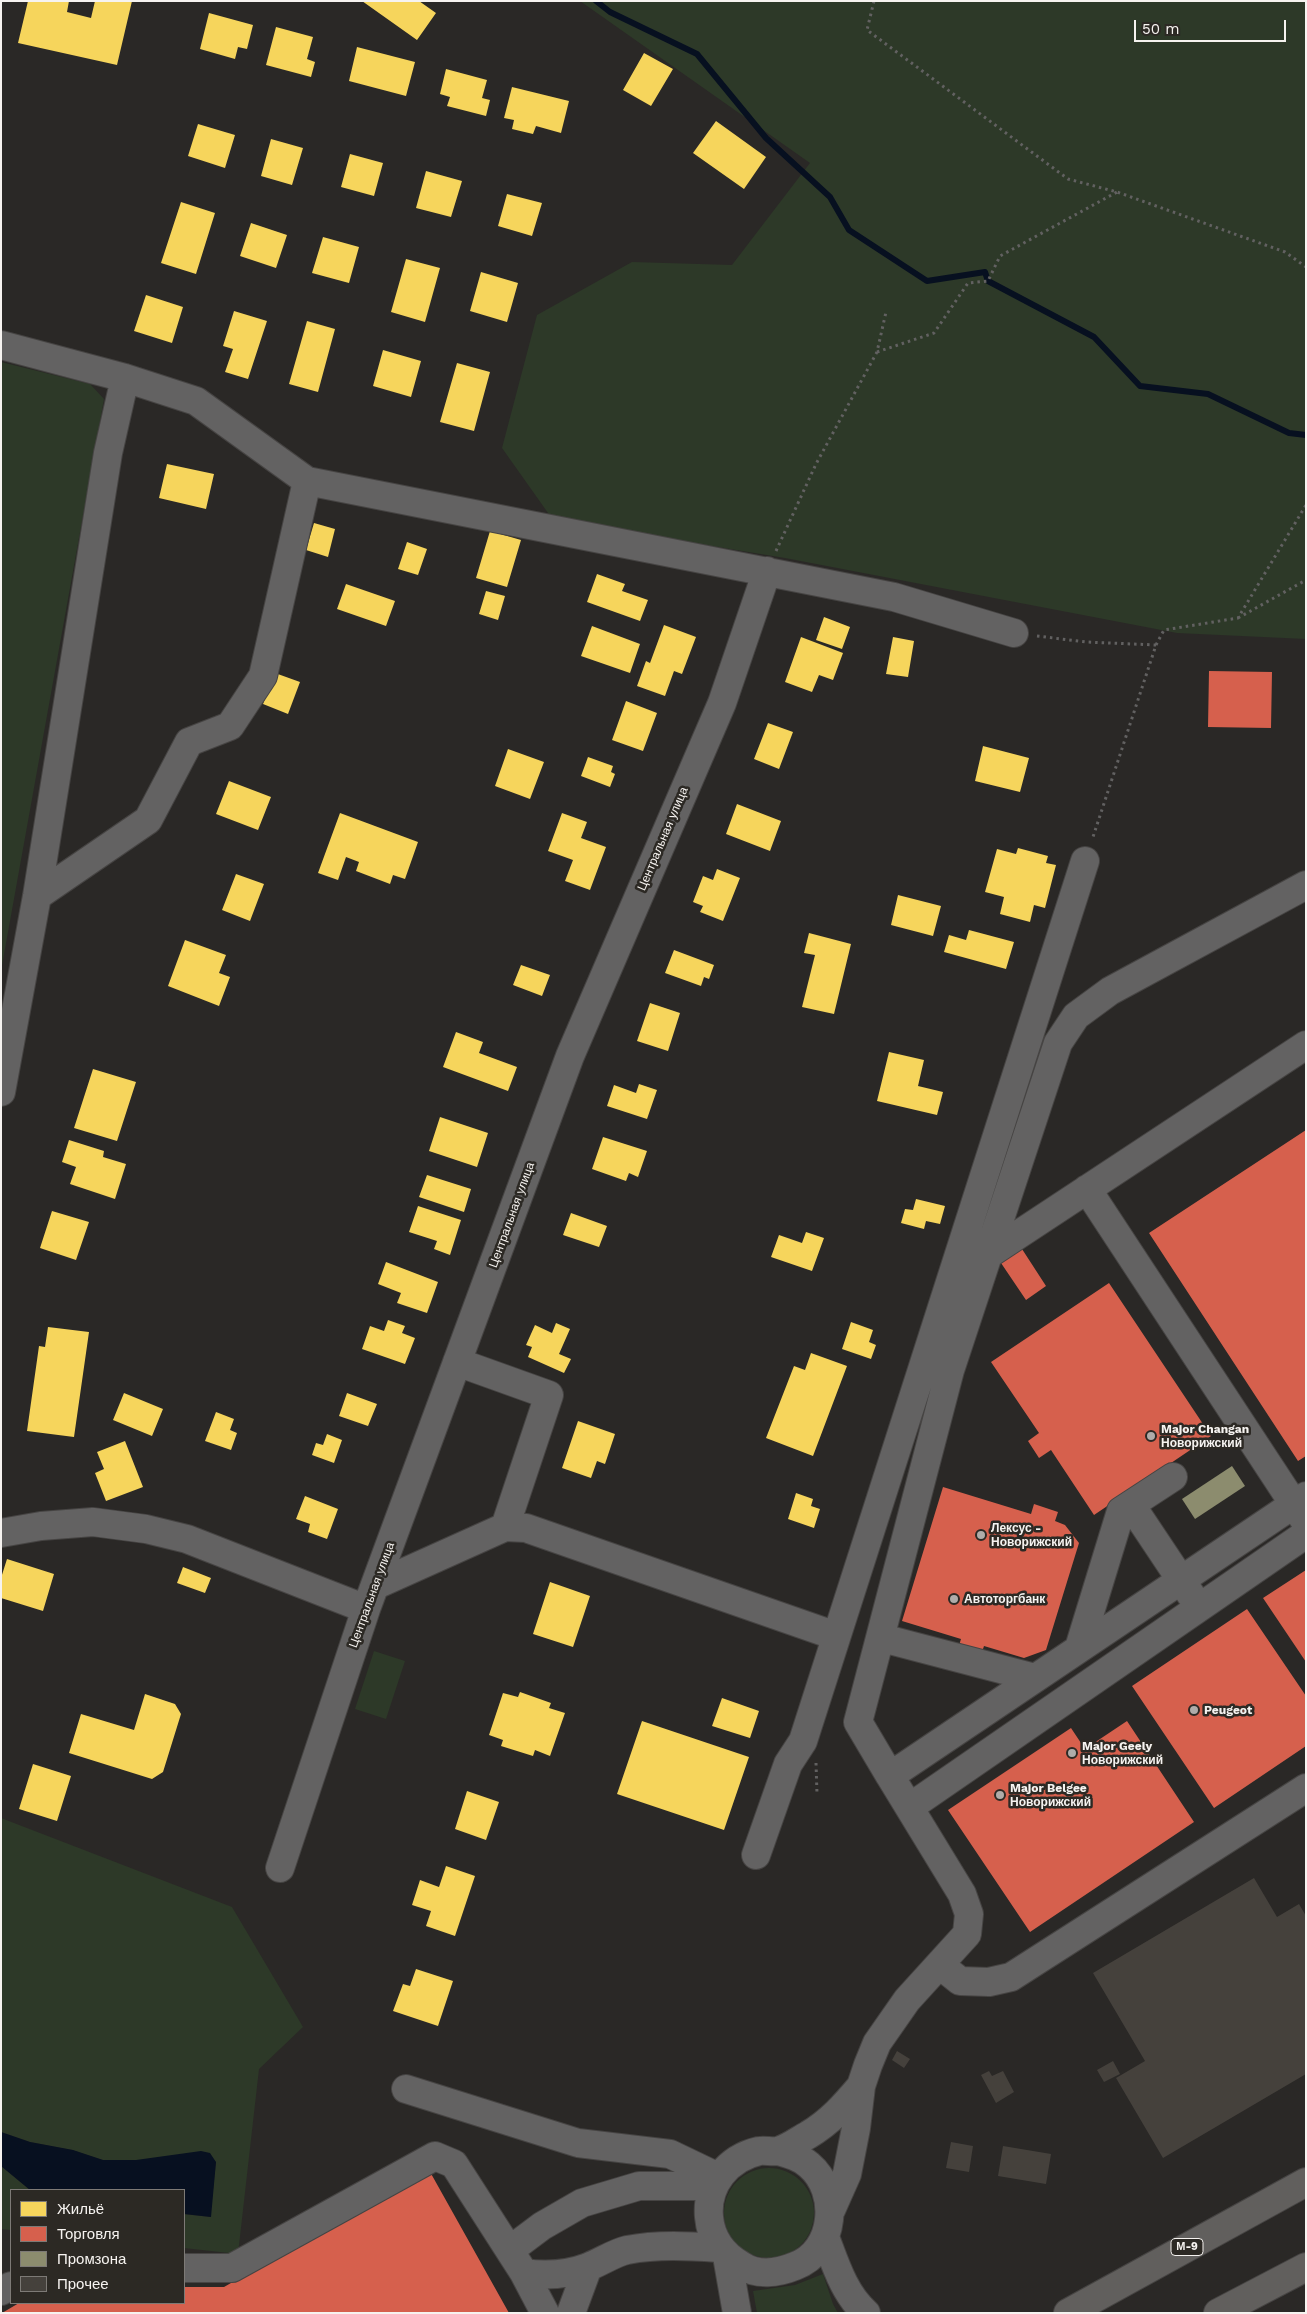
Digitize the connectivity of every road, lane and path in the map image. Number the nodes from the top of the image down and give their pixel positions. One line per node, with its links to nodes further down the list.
1 (874, 1): 2 (path)
2 (1117, 192): 3 (path); 6 (path)
3 (1306, 267)
4 (886, 312): 6 (path)
5 (1, 345): 7 (street)
6 (877, 352): 10 (path)
7 (125, 378): 8 (street); 17 (street)
8 (307, 481): 10 (street); 17 (street)
9 (1306, 506): 12 (path)
10 (767, 570): 13 (street); 22 (street, Центральная улица)
11 (1306, 580): 12 (path)
12 (1238, 618): 14 (path)
13 (1014, 633): 14 (path)
14 (1156, 645): 15 (path)
15 (1086, 861): 32 (street)
16 (1306, 885): 21 (street)
17 (37, 896): 19 (street)
18 (1306, 1045): 20 (street)
19 (1, 1092)
20 (1086, 1189): 21 (street); 25 (street)
21 (989, 1254): 33 (street)
22 (457, 1362): 26 (street); 30 (street, Центральная улица)
23 (1173, 1477): 24 (street)
24 (1131, 1505): 29 (street); 34 (street)
25 (1302, 1507): 29 (street)
26 (505, 1527): 30 (street); 32 (street)
27 (1, 1533): 30 (street)
28 (1306, 1534): 31 (street)
29 (1181, 1580): 31 (street); 34 (street)
30 (371, 1597): 40 (street, Центральная улица)
31 (1200, 1607): 38 (street)
32 (836, 1636): 39 (street)
33 (882, 1638): 35 (street); 36 (street)
34 (1079, 1648): 35 (street)
35 (1035, 1678): 36 (street)
36 (890, 1776): 38 (street)
37 (1306, 1788): 41 (street)
38 (910, 1807): 41 (street)
39 (756, 1856)
40 (280, 1868)
41 (940, 1965): 42 (street)
42 (861, 2086): 44 (street); 47 (street)
43 (406, 2089): 45 (street)
44 (778, 2151): 45 (street); 47 (street)
45 (716, 2182): 49 (street); 50 (street)
46 (1306, 2182): 59 (highway, М-9)
47 (830, 2210): 48 (street)
48 (825, 2236): 50 (street); 58 (street)
49 (510, 2250): 53 (street); 54 (street)
50 (723, 2252): 51 (street); 57 (street)
51 (588, 2267): 54 (street); 56 (street)
52 (1306, 2267): 60 (highway)
53 (185, 2268)
54 (524, 2273): 55 (street)
55 (545, 2313)
56 (571, 2313)
57 (736, 2313)
58 (866, 2313)
59 (1068, 2313)
60 (1218, 2313)

